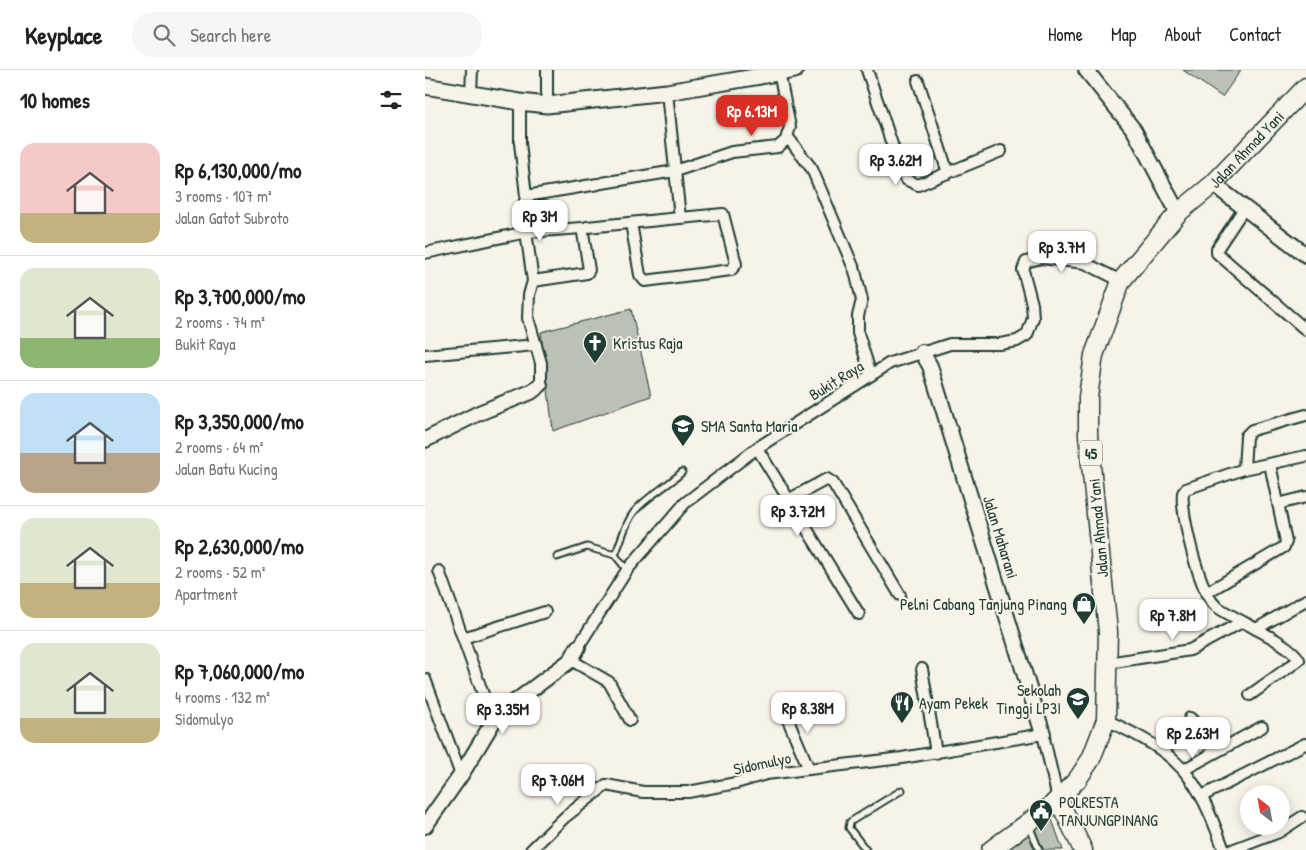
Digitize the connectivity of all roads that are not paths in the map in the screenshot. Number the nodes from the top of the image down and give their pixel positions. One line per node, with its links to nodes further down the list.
1 (473, 70): 12 (street)
2 (547, 70): 14 (street)
3 (795, 70): 6 (main road)
4 (867, 70): 18 (street)
5 (1086, 70): 22 (street)
6 (779, 72): 7 (main road); 15 (street)
7 (724, 76): 11 (main road)
8 (918, 81): 18 (street)
9 (425, 86): 12 (main road)
10 (1306, 87): 19 (highway, Jalan Ahmad Yani / 45)
11 (667, 92): 14 (main road); 17 (street)
12 (471, 94): 13 (main road)
13 (520, 102): 14 (main road); 20 (street)
14 (547, 104)
15 (787, 136): 17 (street); 35 (street)
16 (1001, 151): 18 (street)
17 (675, 171): 20 (street); 23 (street)
18 (948, 173)
19 (1213, 184): 21 (street); 22 (highway, Jalan Ahmad Yani / 45)
20 (526, 196): 26 (street)
21 (1245, 207): 28 (street); 31 (street)
22 (1178, 213): 30 (highway, Jalan Ahmad Yani / 45)
23 (680, 218): 24 (street); 24 (street)
24 (631, 224): 25 (street)
25 (584, 229): 26 (street); 29 (street)
26 (527, 232): 27 (street); 29 (street)
27 (425, 253)
28 (1306, 255)
29 (533, 281): 32 (street)
30 (1121, 282): 33 (street, Bukit Raya); 61 (highway, Jalan Ahmad Yani / 45)
31 (1306, 330)
32 (536, 345): 34 (street); 36 (street)
33 (922, 352): 35 (street, Bukit Raya); 71 (street, Jalan Maharani)
34 (425, 355)
35 (871, 375): 39 (street, Bukit Raya)
36 (541, 383): 38 (street)
37 (1306, 414): 42 (street)
38 (425, 440)
39 (757, 448): 45 (street); 49 (street, Bukit Raya)
40 (1306, 456): 41 (street)
41 (1270, 464): 42 (street); 46 (street)
42 (1244, 469): 51 (street)
43 (682, 472): 47 (lane)
44 (1306, 498): 46 (street)
45 (790, 499): 52 (street); 55 (street)
46 (1279, 504): 51 (street)
47 (615, 555): 48 (lane); 49 (lane)
48 (557, 556)
49 (627, 570): 59 (street, Bukit Raya)
50 (439, 571): 58 (street)
51 (1206, 593): 56 (street)
52 (900, 595)
53 (1306, 600): 57 (street)
54 (545, 612): 58 (street)
55 (859, 614)
56 (1240, 623): 57 (street); 61 (street)
57 (1256, 629): 64 (street)
58 (463, 638): 69 (street)
59 (578, 647): 60 (street)
60 (571, 660): 67 (street); 69 (street)
61 (1108, 663): 68 (highway, Jalan Ahmad Yani / 45)
62 (922, 669): 73 (street)
63 (425, 679): 77 (street)
64 (1249, 695)
65 (783, 708): 75 (street)
66 (1190, 718): 74 (street)
67 (629, 720)
68 (1106, 720): 76 (street); 80 (highway, Jalan Ahmad Yani / 45)
69 (493, 722): 77 (street)
70 (1262, 727): 74 (street)
71 (1043, 734): 73 (street, Sidomulyo); 80 (street)
72 (1305, 744): 79 (street)
73 (936, 753): 75 (street, Sidomulyo)
74 (1211, 754): 76 (street)
75 (809, 769): 84 (street, Sidomulyo)
76 (1185, 770): 79 (street)
77 (461, 775): 82 (street)
78 (902, 790): 85 (lane)
79 (1202, 796): 89 (street)
80 (1058, 799): 83 (highway, Jalan Ahmad Yani / 45); 88 (highway)
81 (1303, 817): 90 (street)
82 (427, 820)
83 (1028, 823): 86 (highway, Jalan Ahmad Yani / 45); 87 (lane)
84 (531, 850)
85 (866, 850)
86 (991, 850)
87 (1039, 850)
88 (1083, 850)
89 (1224, 850)
90 (1232, 850)

